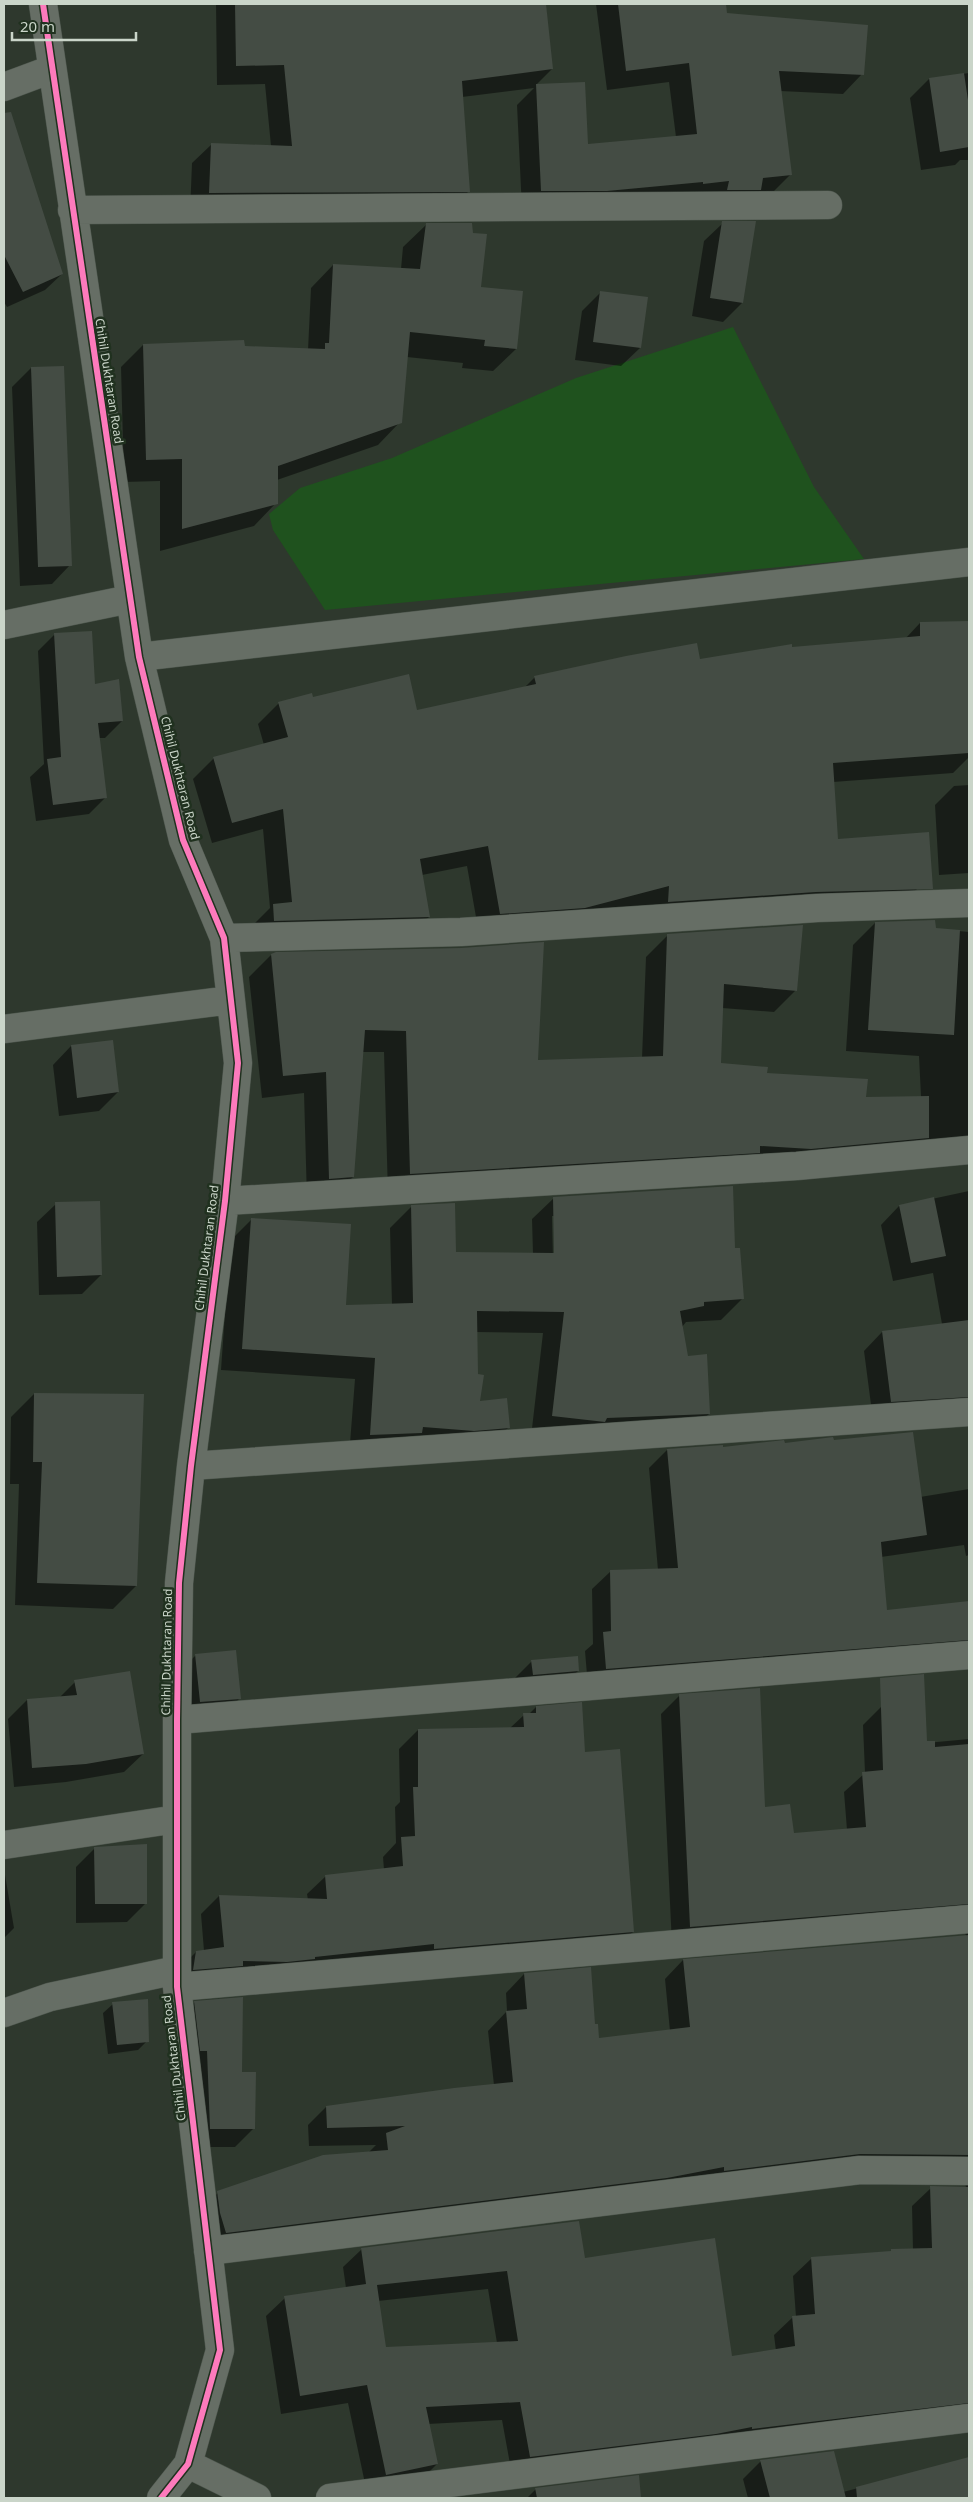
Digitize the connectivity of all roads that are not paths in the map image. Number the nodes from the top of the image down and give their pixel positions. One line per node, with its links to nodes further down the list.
1 (43, 4): 2 (street, Chihil Dukhtaran Road)
2 (52, 70): 3 (street); 5 (street, Chihil Dukhtaran Road)
3 (4, 87)
4 (828, 205): 5 (street)
5 (72, 210): 7 (street, Chihil Dukhtaran Road)
6 (969, 562): 9 (street)
7 (130, 599): 8 (street); 9 (street, Chihil Dukhtaran Road)
8 (4, 625)
9 (139, 657): 11 (street, Chihil Dukhtaran Road)
10 (969, 903): 11 (street)
11 (224, 938): 12 (street, Chihil Dukhtaran Road)
12 (231, 1000): 13 (street); 15 (street, Chihil Dukhtaran Road)
13 (4, 1029)
14 (969, 1150): 15 (street)
15 (225, 1201): 17 (street, Chihil Dukhtaran Road)
16 (969, 1412): 17 (street)
17 (191, 1466): 19 (street, Chihil Dukhtaran Road)
18 (969, 1655): 19 (street)
19 (177, 1720): 20 (street, Chihil Dukhtaran Road)
20 (177, 1819): 21 (street); 23 (street, Chihil Dukhtaran Road)
21 (4, 1846)
22 (969, 1919): 23 (street)
23 (177, 1979): 24 (street); 26 (street, Chihil Dukhtaran Road)
24 (4, 2013)
25 (969, 2171): 26 (street)
26 (208, 2251): 28 (street, Chihil Dukhtaran Road)
27 (969, 2418): 31 (street)
28 (188, 2464): 29 (street, Chihil Dukhtaran Road); 30 (street)
29 (165, 2496)
30 (257, 2498)
31 (330, 2498)

